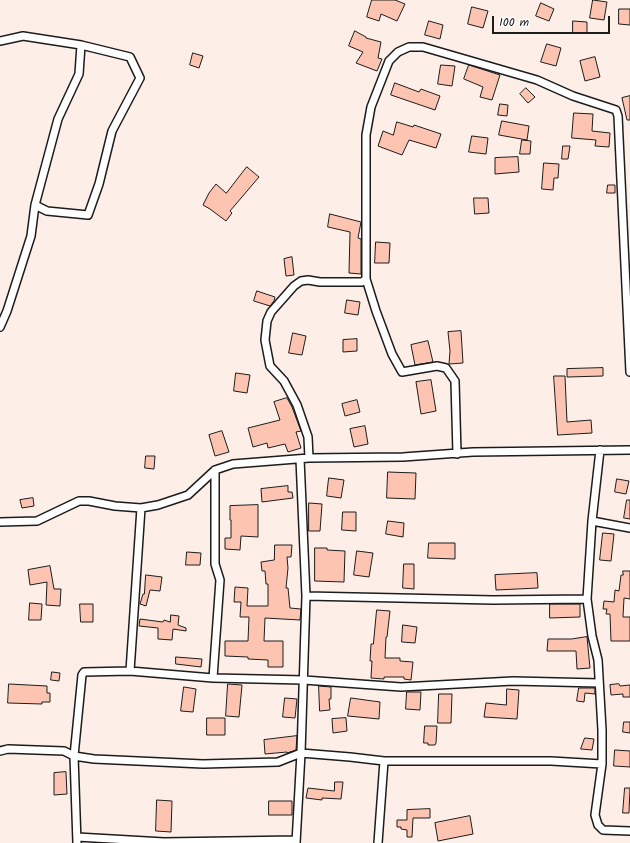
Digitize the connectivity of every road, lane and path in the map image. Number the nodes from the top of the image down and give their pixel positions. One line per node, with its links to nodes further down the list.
1 (0, 41): 2 (street)
2 (81, 46): 3 (street); 3 (street)
3 (35, 205): 5 (street)
4 (366, 279): 6 (street); 9 (street); 10 (street)
5 (0, 327)
6 (630, 372)
7 (600, 450): 8 (street); 9 (street); 14 (street)
8 (630, 450)
9 (457, 454): 10 (street)
10 (309, 458): 11 (street)
11 (300, 459): 12 (street); 17 (street)
12 (215, 470): 13 (street); 20 (street)
13 (141, 508): 15 (street); 19 (street)
14 (592, 521): 16 (street); 18 (street)
15 (0, 522)
16 (630, 528)
17 (306, 596): 18 (street); 21 (street)
18 (587, 599): 22 (street)
19 (130, 671): 20 (street); 25 (street)
20 (213, 678): 21 (street)
21 (304, 680): 22 (street); 24 (street)
22 (600, 683): 27 (street)
23 (0, 751): 25 (street)
24 (301, 754): 25 (street); 26 (street); 30 (street)
25 (74, 756): 29 (street)
26 (384, 761): 27 (street); 31 (street)
27 (602, 764): 28 (street)
28 (630, 831)
29 (77, 840): 30 (street)
30 (296, 841)
31 (378, 843)

